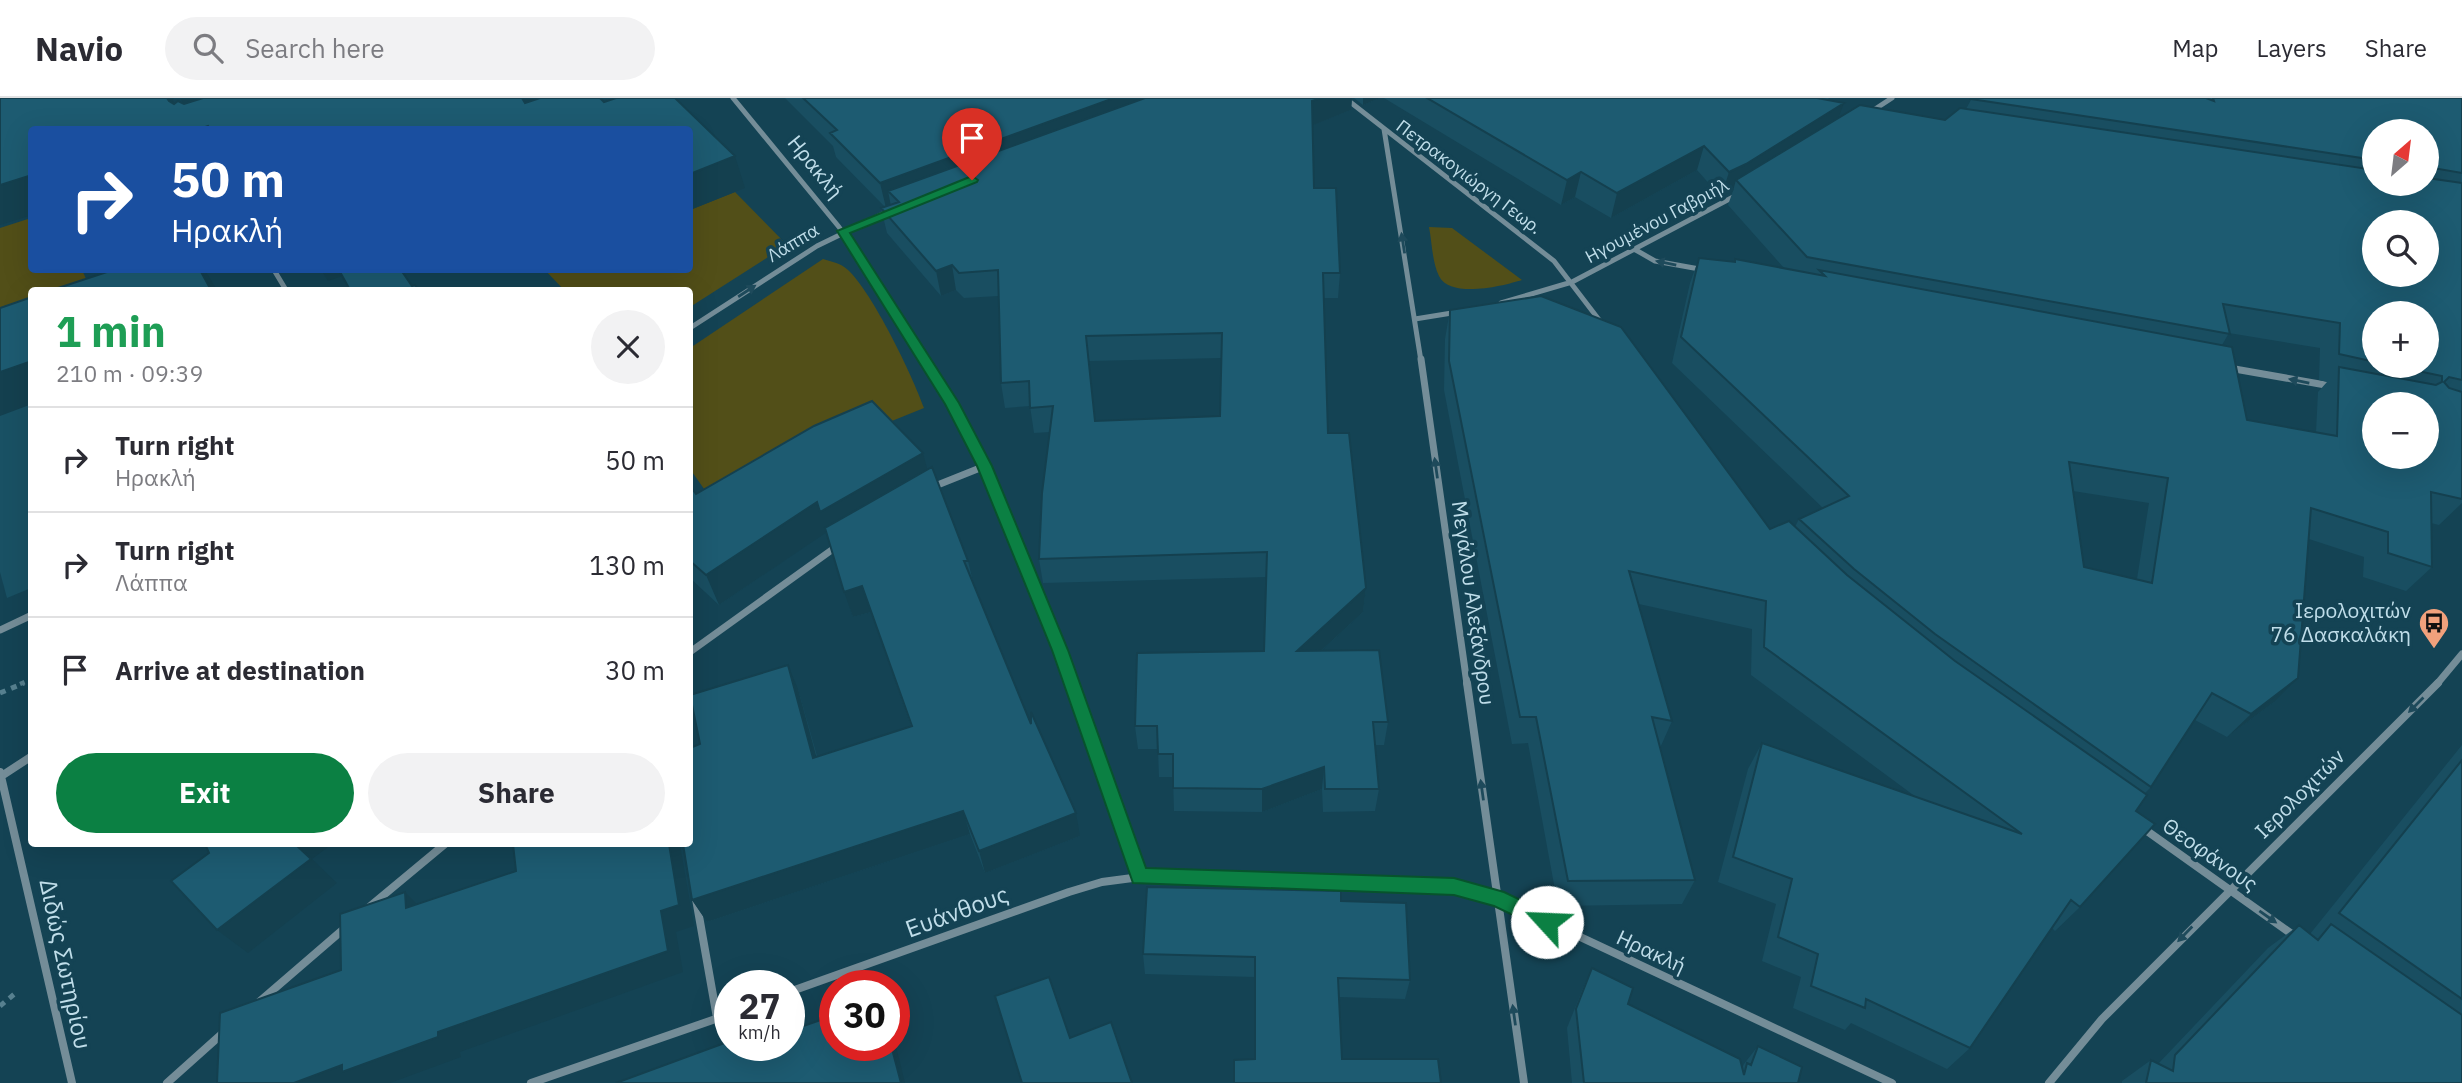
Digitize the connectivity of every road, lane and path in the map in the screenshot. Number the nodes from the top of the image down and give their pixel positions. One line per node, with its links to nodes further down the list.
1 (733, 98): 8 (street, Ηρακλή)
2 (1345, 98): 5 (street, Πετρακογιώργη Γεωρ.)
3 (1892, 98): 4 (street)
4 (1879, 117)
5 (1384, 129): 11 (street, Πετρακογιώργη Γεωρ.); 14 (street, Μεγάλου Αλεξάνδρου, one-way to 5)
6 (1740, 193): 9 (street, Ηγουμένου Γαβριήλ)
7 (894, 209): 8 (street, Λάππα)
8 (843, 231): 15 (street, Λάππα, one-way to 8); 19 (street, Ηρακλή)
9 (1634, 249): 10 (street, one-way to 9); 11 (street, Ηγουμένου Γαβριήλ)
10 (1709, 271)
11 (1572, 282): 12 (street, Ηγουμένου Γαβριήλ); 16 (street)
12 (1496, 305)
13 (1470, 310): 14 (street)
14 (1415, 319): 35 (street, Μεγάλου Αλεξάνδρου, one-way to 14)
15 (693, 326)
16 (1611, 335)
17 (2224, 367): 18 (street, one-way to 17)
18 (2346, 389)
19 (985, 466): 20 (street); 32 (street, Ηρακλή)
20 (923, 491)
21 (843, 542): 24 (street)
22 (28, 617): 23 (street)
23 (0, 630)
24 (693, 650)
25 (2462, 654): 34 (street, Ιερολοχιτών, one-way to 34)
26 (28, 681): 27 (path)
27 (0, 693)
28 (28, 758): 29 (street)
29 (0, 775): 44 (street, Διδώς Σωτηρίου)
30 (2127, 817): 34 (street, Θεοφάνους)
31 (441, 847): 36 (street)
32 (1140, 877): 35 (street, Ηρακλή); 39 (street, Ευάνθους)
33 (693, 884): 40 (street)
34 (2229, 890): 38 (street, Θεοφάνους, one-way to 38); 49 (street, Ιερολοχιτών, one-way to 49)
35 (1497, 898): 47 (street, Μεγάλου Αλεξάνδρου, one-way to 35); 48 (street, Ηρακλή)
36 (363, 912)
37 (353, 921): 41 (street)
38 (2306, 944)
39 (805, 986)
40 (714, 1001)
41 (250, 1010)
42 (714, 1019): 46 (street)
43 (229, 1027): 45 (street)
44 (72, 1083)
45 (167, 1083)
46 (531, 1083)
47 (1524, 1083)
48 (1892, 1083)
49 (2049, 1083)

